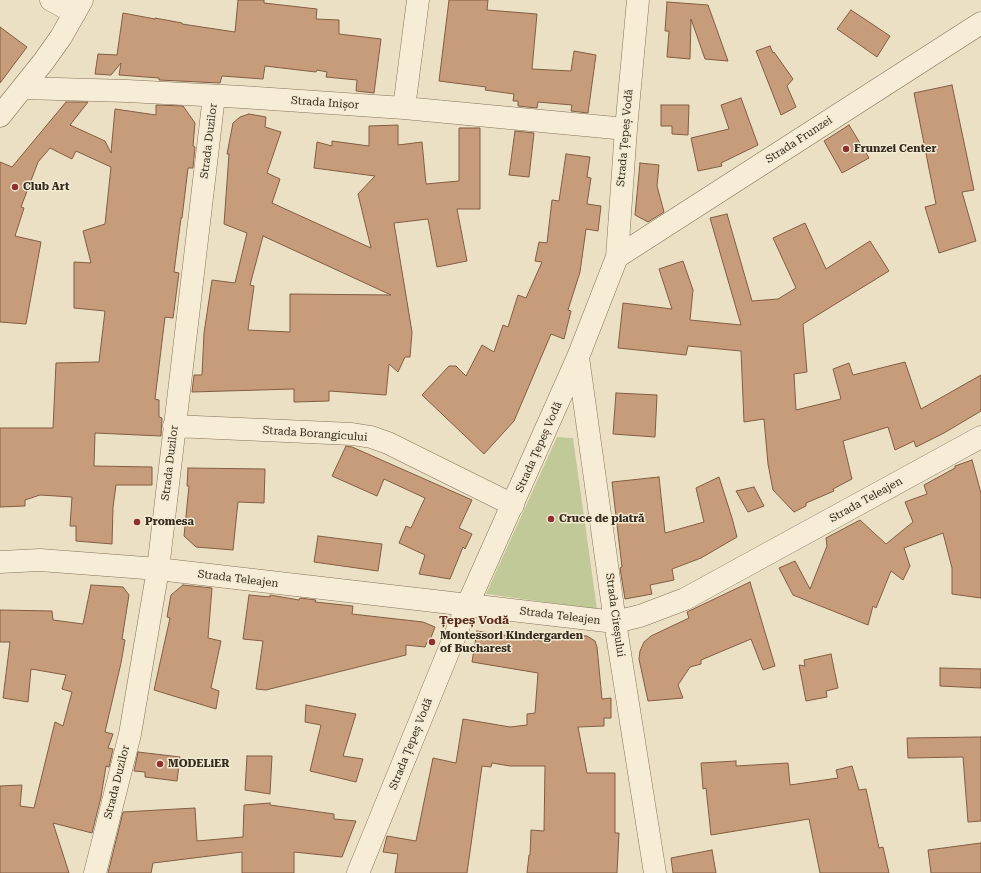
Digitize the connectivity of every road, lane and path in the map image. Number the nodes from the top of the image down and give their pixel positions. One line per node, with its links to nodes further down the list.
1 (51, 0): 4 (street)
2 (418, 0): 8 (street)
3 (638, 0): 10 (street, Strada Țepeș Vodă)
4 (78, 7): 6 (street)
5 (981, 24): 11 (street, Strada Frunzei)
6 (23, 88): 7 (street, Strada Inișor); 9 (street)
7 (214, 96): 8 (street, Strada Inișor); 13 (street, Strada Duzilor)
8 (404, 108): 10 (street, Strada Inișor)
9 (0, 116)
10 (626, 130): 11 (street, Strada Țepeș Vodă)
11 (617, 257): 12 (street, Strada Țepeș Vodă)
12 (578, 357): 15 (street, Strada Țepeș Vodă); 19 (street, Strada Cireșului)
13 (174, 426): 15 (street, Strada Borangicului); 17 (street, Strada Duzilor)
14 (981, 437): 19 (street, Strada Teleajen)
15 (513, 505): 18 (street, Strada Țepeș Vodă)
16 (0, 562): 17 (street, Strada Teleajen)
17 (158, 569): 18 (street, Strada Teleajen); 20 (street, Strada Duzilor)
18 (467, 606): 19 (street, Strada Teleajen); 21 (street, Strada Țepeș Vodă)
19 (615, 622): 22 (street, Strada Cireșului)
20 (95, 873)
21 (358, 873)
22 (655, 873)

